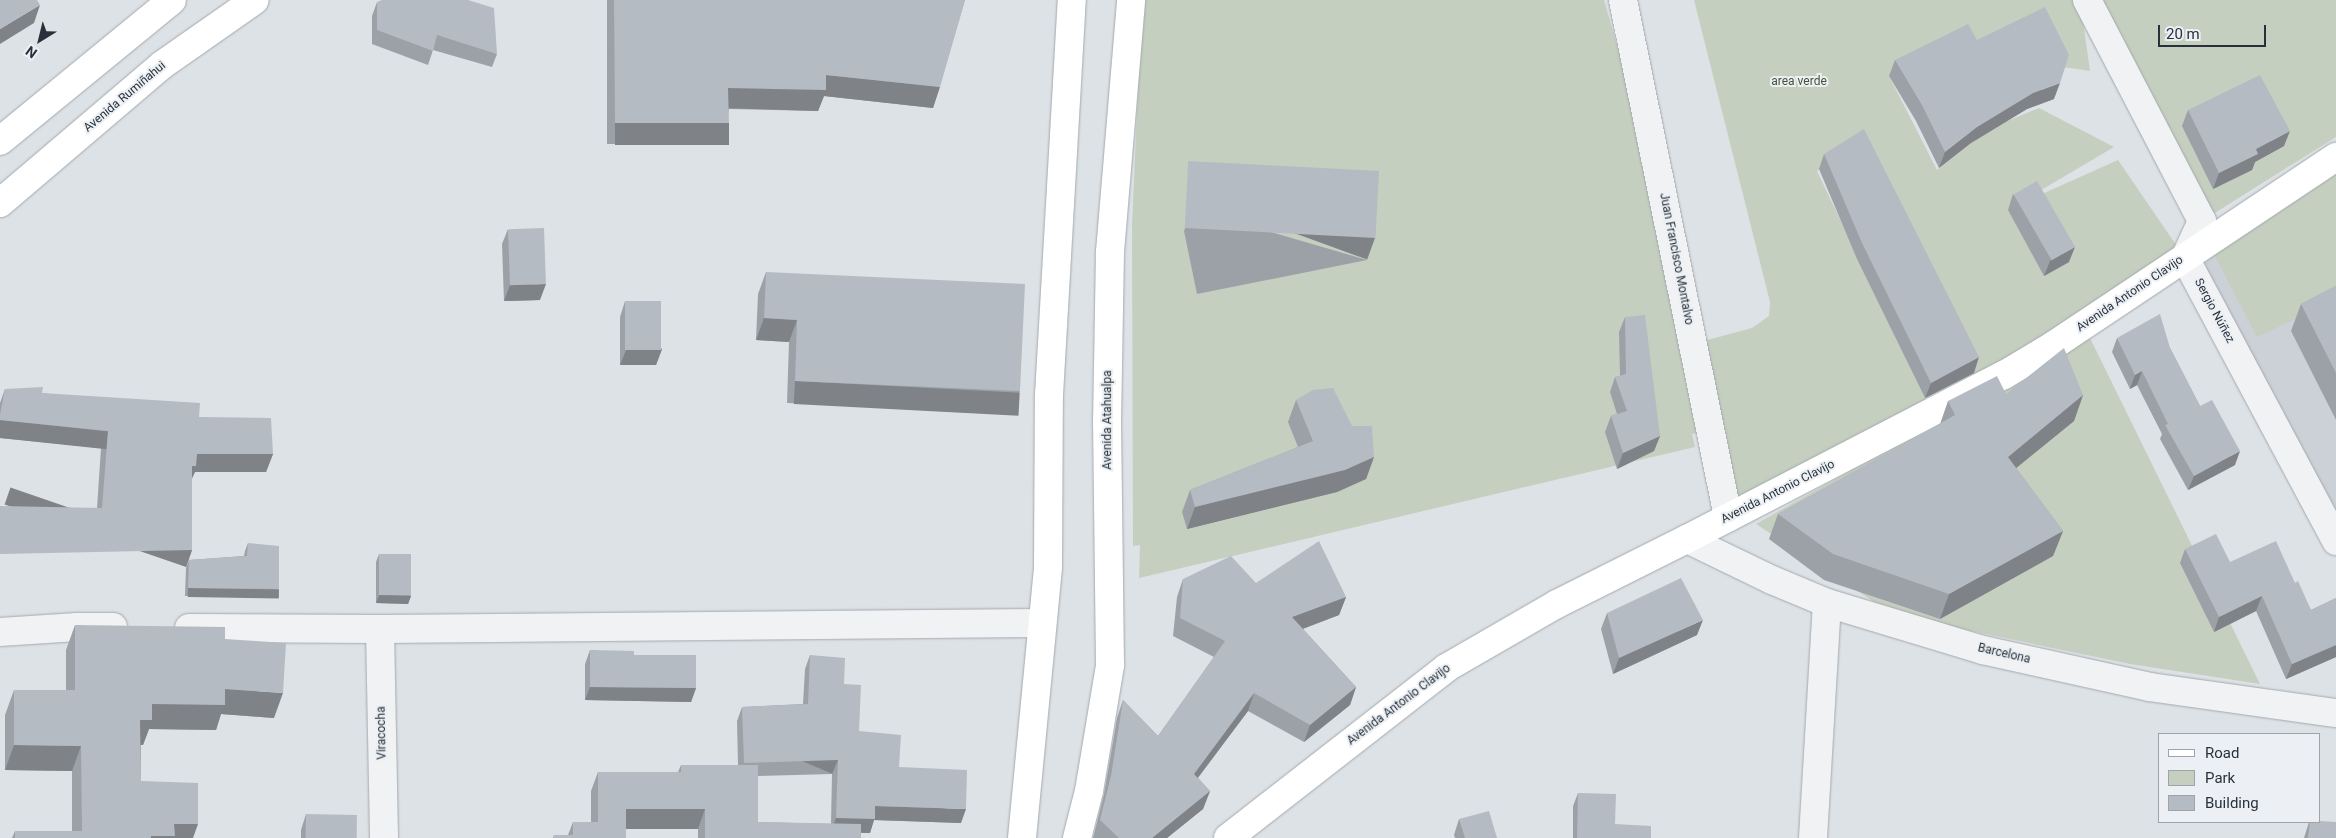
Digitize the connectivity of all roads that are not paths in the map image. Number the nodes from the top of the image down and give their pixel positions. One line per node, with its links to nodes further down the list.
1 (172, 0): 7 (main road)
2 (255, 0): 9 (main road, Avenida Rumiñahui)
3 (1072, 0): 15 (main road)
4 (1131, 0): 23 (main road, Avenida Atahualpa)
5 (1623, 0): 11 (street, Juan Francisco Montalvo)
6 (2087, 0): 10 (street)
7 (0, 141)
8 (2336, 157): 10 (main road, Avenida Antonio Clavijo)
9 (0, 203)
10 (2185, 258): 11 (main road, Avenida Antonio Clavijo); 13 (street, Sergio Núñez)
11 (1728, 518): 12 (main road, Avenida Antonio Clavijo)
12 (1687, 539): 14 (street, Barcelona); 24 (main road, Avenida Antonio Clavijo)
13 (2336, 541)
14 (1827, 603): 20 (street, Barcelona); 25 (street)
15 (1042, 622): 18 (street); 22 (main road)
16 (136, 627): 19 (street)
17 (165, 627): 18 (street)
18 (380, 629): 21 (street, Viracocha)
19 (0, 632)
20 (2336, 713)
21 (384, 838)
22 (1022, 838)
23 (1077, 838)
24 (1228, 838)
25 (1813, 838)

